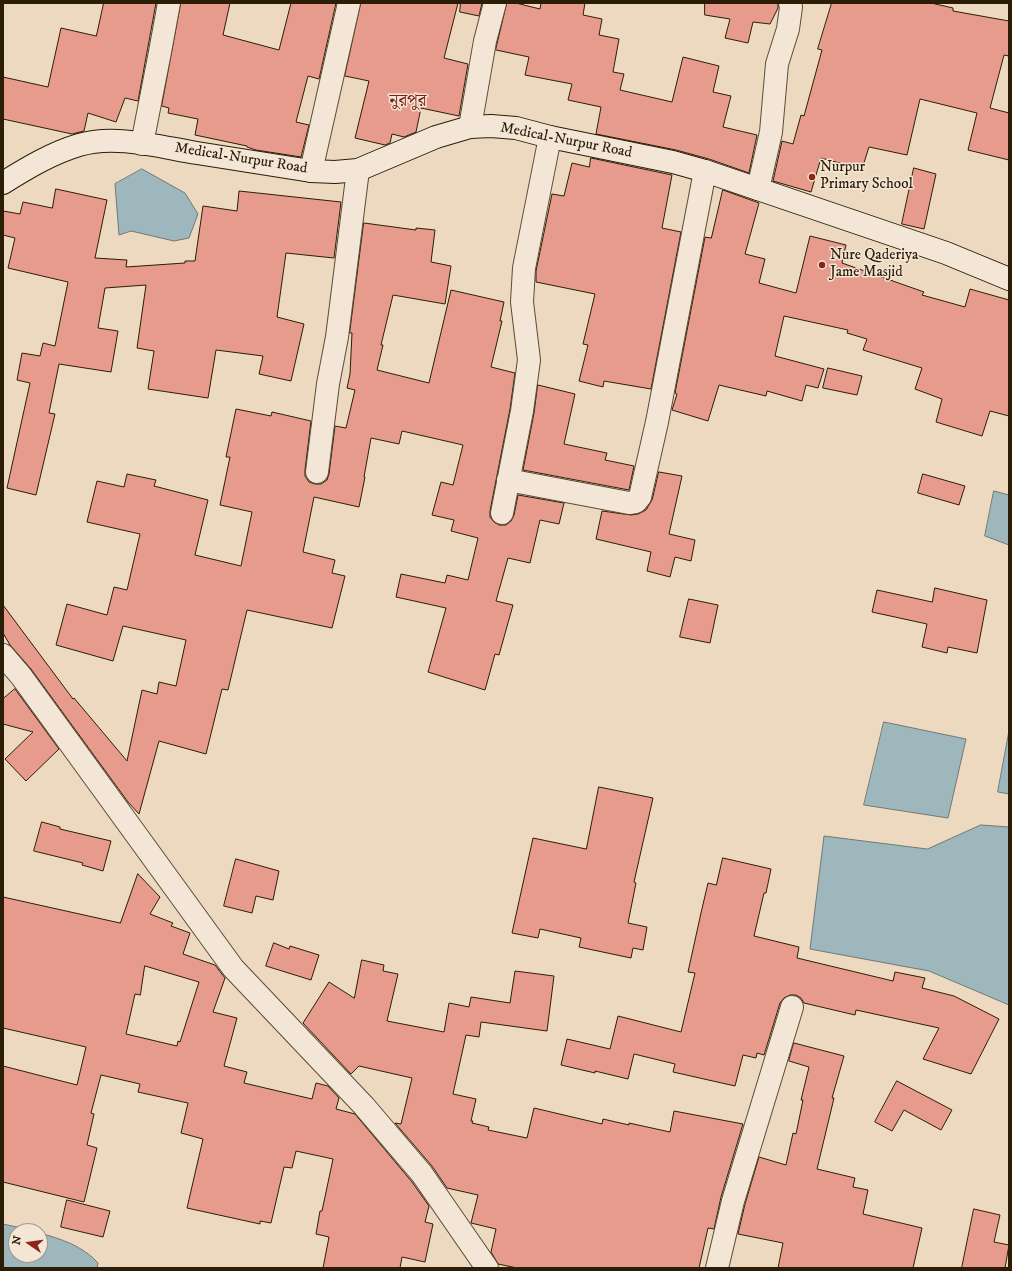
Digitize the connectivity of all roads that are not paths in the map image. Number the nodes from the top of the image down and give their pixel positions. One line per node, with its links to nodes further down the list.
1 (169, 3): 7 (street)
2 (349, 3): 9 (street)
3 (495, 3): 5 (street)
4 (790, 3): 12 (street)
5 (470, 127): 6 (street, Medical-Nurpur Road); 8 (street, Medical-Nurpur Road)
6 (550, 137): 10 (street, Medical-Nurpur Road); 15 (street)
7 (142, 144): 9 (street, Medical-Nurpur Road); 11 (street, Medical-Nurpur Road)
8 (358, 170): 9 (street, Medical-Nurpur Road); 14 (street)
9 (312, 171)
10 (705, 171): 12 (street, Medical-Nurpur Road); 15 (street)
11 (3, 183)
12 (758, 189): 13 (street, Medical-Nurpur Road)
13 (1009, 279)
14 (317, 472)
15 (508, 480): 16 (street)
16 (502, 513)
17 (3, 655): 19 (street)
18 (792, 1007): 20 (street)
19 (487, 1268)
20 (717, 1268)

